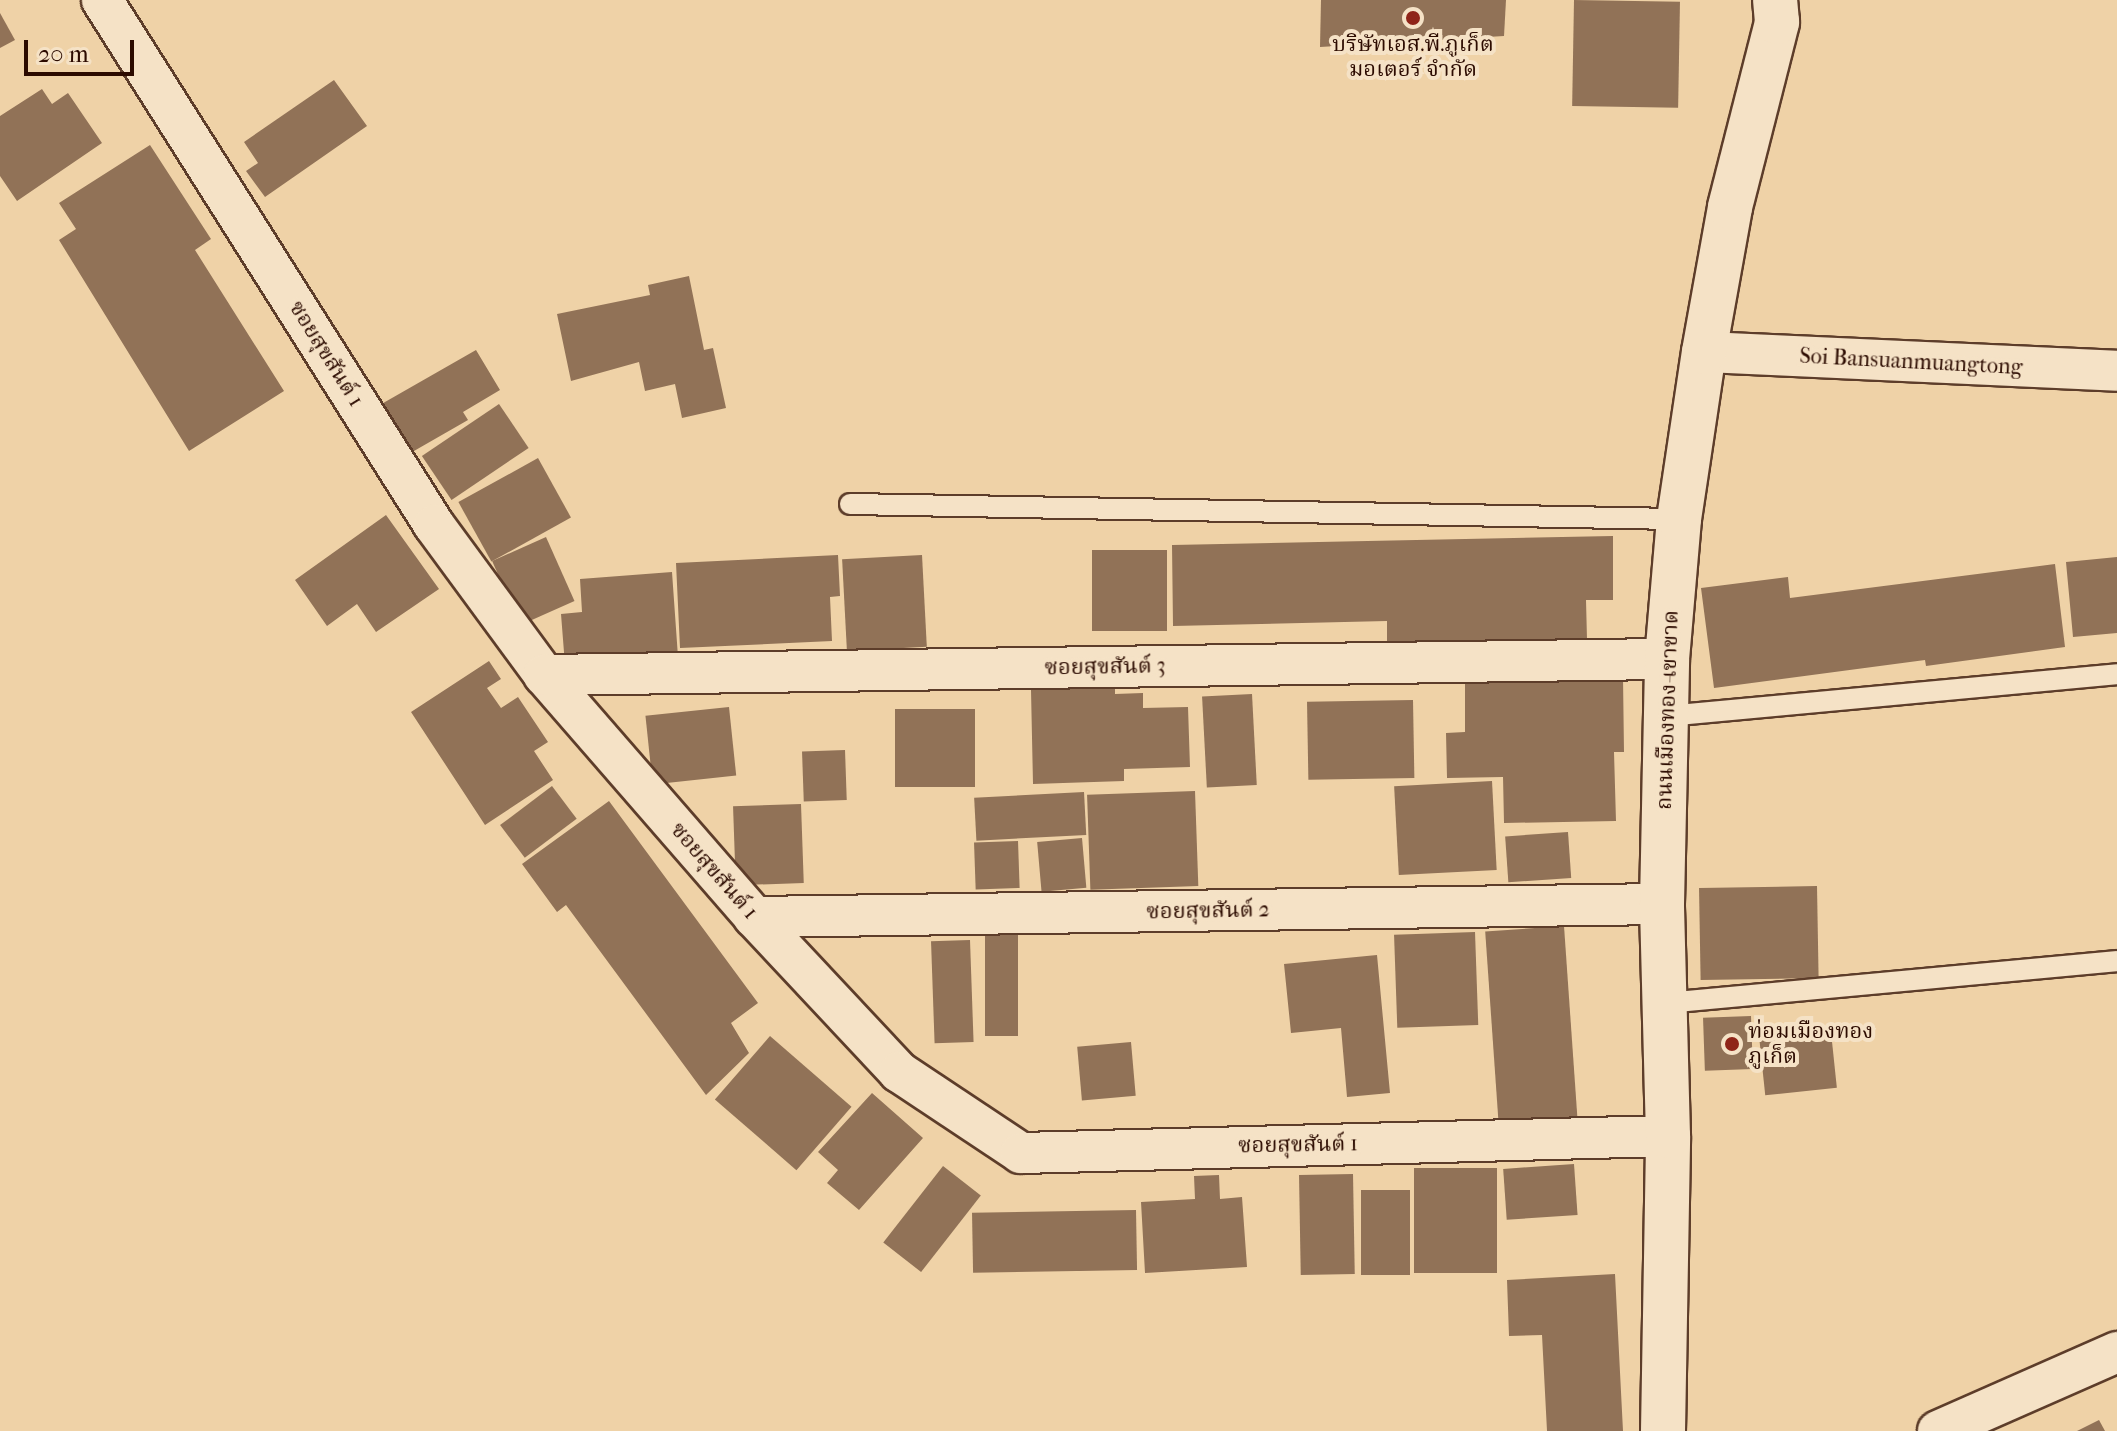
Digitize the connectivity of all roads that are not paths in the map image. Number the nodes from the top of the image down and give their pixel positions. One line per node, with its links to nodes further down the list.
1 (102, 0): 9 (street, ซอยสุขสันต์ 1)
2 (1775, 0): 3 (street, ถนนเมืองทอง-เขาขาด)
3 (1704, 352): 4 (street, Soi Bansuanmuangtong); 6 (street, ถนนเมืองทอง-เขาขาด)
4 (2117, 371)
5 (850, 504): 6 (lane)
6 (1679, 519): 7 (street, ถนนเมืองทอง-เขาขาด)
7 (1667, 659): 9 (street, ซอยสุขสันต์ 3); 10 (street, ถนนเมืองทอง-เขาขาด)
8 (2117, 674): 10 (lane)
9 (544, 675): 12 (street, ซอยสุขสันต์ 1)
10 (1666, 716): 11 (street, ถนนเมืองทอง-เขาขาด)
11 (1662, 904): 12 (street, ซอยสุขสันต์ 2); 14 (street, ถนนเมืองทอง-เขาขาด)
12 (754, 917): 15 (street, ซอยสุขสันต์ 1)
13 (2117, 961): 14 (lane)
14 (1665, 1003): 15 (street, ถนนเมืองทอง-เขาขาด)
15 (1668, 1136): 17 (street, ถนนเมืองทอง-เขาขาด)
16 (2117, 1352): 18 (street)
17 (1663, 1431)
18 (1938, 1431)

